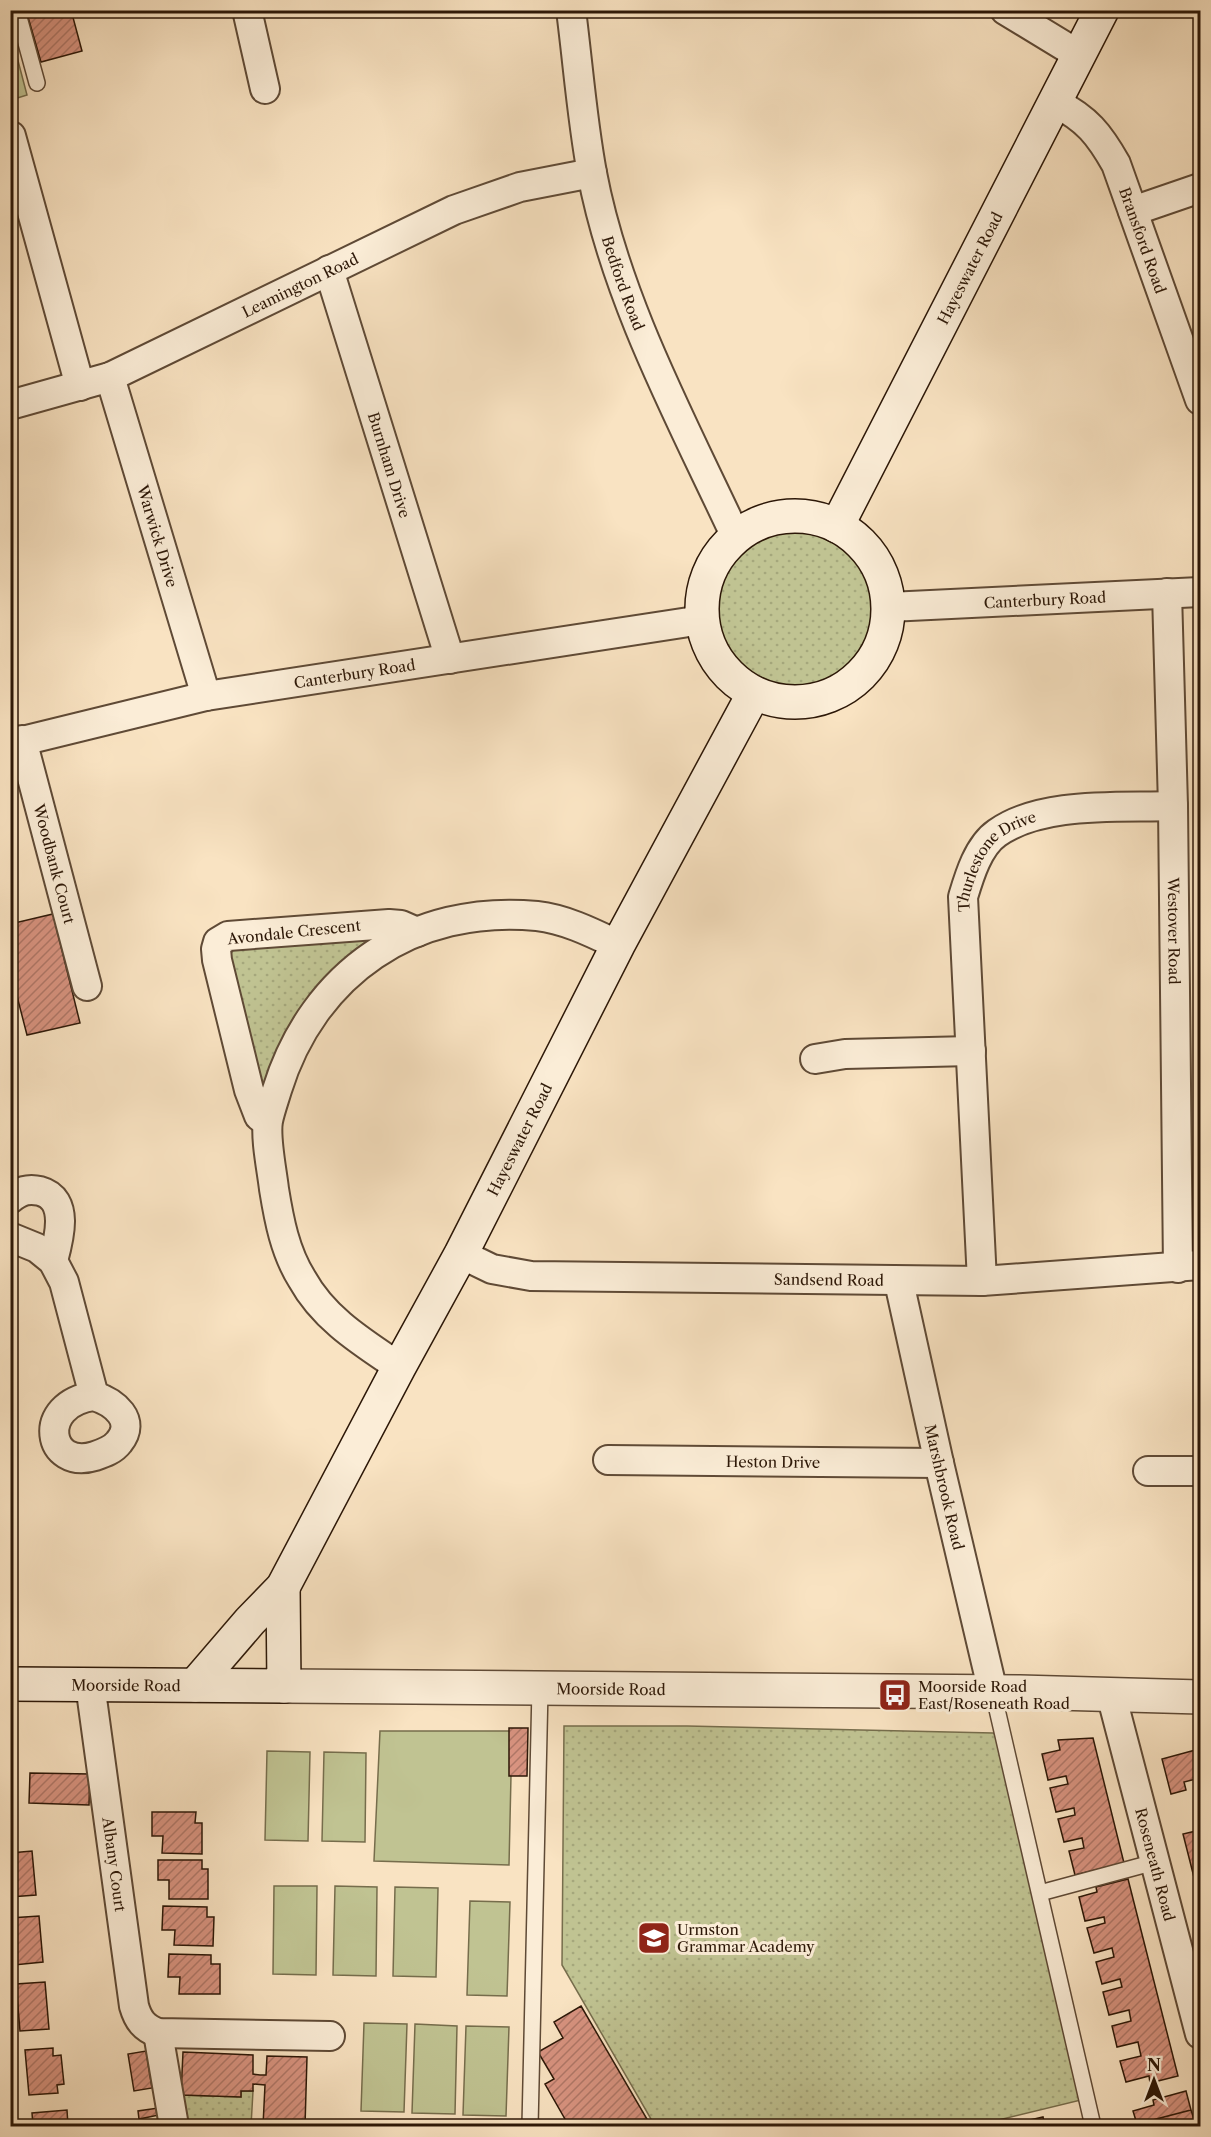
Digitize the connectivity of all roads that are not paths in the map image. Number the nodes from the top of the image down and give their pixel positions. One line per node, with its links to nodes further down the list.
1 (17, 10): 7 (lane)
2 (247, 10): 8 (street)
3 (571, 10): 11 (street, Bedford Road)
4 (1005, 10): 6 (street)
5 (1102, 10): 6 (main road, Hayeswater Road)
6 (1080, 55): 9 (main road, Hayeswater Road)
7 (37, 83)
8 (265, 89)
9 (1056, 103): 13 (street, Bransford Road); 19 (main road, Hayeswater Road)
10 (11, 136): 16 (street)
11 (592, 173): 14 (street, Leamington Road); 20 (street, Bedford Road)
12 (1200, 188): 13 (street)
13 (1133, 211): 17 (street, Bransford Road)
14 (330, 270): 15 (street, Leamington Road); 25 (street, Burnham Drive)
15 (110, 377): 16 (street, Leamington Road); 27 (street, Warwick Drive)
16 (80, 386): 18 (street, Leamington Road)
17 (1200, 400)
18 (10, 405)
19 (837, 526): 20 (main road); 23 (main road)
20 (736, 537): 24 (main road)
21 (1200, 592): 22 (street, Canterbury Road)
22 (1167, 593): 23 (street, Canterbury Road); 29 (street, Westover Road)
23 (888, 607): 26 (main road)
24 (702, 620): 25 (street, Canterbury Road); 26 (main road)
25 (450, 659): 27 (street, Canterbury Road)
26 (754, 693): 31 (main road, Hayeswater Road)
27 (206, 696): 28 (street, Canterbury Road)
28 (16, 742): 32 (street, Woodbank Court)
29 (1173, 806): 33 (street, Thurlestone Drive); 40 (street, Westover Road)
30 (417, 932): 31 (street, Avondale Crescent); 35 (street, Avondale Crescent); 35 (street, Avondale Crescent)
31 (618, 945): 38 (main road, Hayeswater Road)
32 (87, 986)
33 (971, 1051): 34 (street); 41 (street, Thurlestone Drive)
34 (815, 1059)
35 (267, 1122): 43 (street, Avondale Crescent)
36 (10, 1199): 39 (street)
37 (10, 1237): 39 (street)
38 (461, 1254): 42 (street, Sandsend Road); 43 (main road, Hayeswater Road)
39 (53, 1261): 44 (street)
40 (1189, 1267): 41 (street, Sandsend Road)
41 (982, 1281): 42 (street, Sandsend Road)
42 (899, 1282): 46 (street, Marshbrook Road)
43 (399, 1367): 49 (main road, Hayeswater Road)
44 (94, 1396)
45 (608, 1460): 46 (street, Heston Drive)
46 (939, 1463): 55 (street, Marshbrook Road)
47 (1148, 1471): 48 (street)
48 (1200, 1471)
49 (283, 1587): 51 (main road, Hayeswater Road); 53 (main road, Hayeswater Road)
50 (90, 1684): 51 (main road, Moorside Road); 52 (main road, Moorside Road); 60 (street, Albany Court)
51 (195, 1685): 53 (main road, Moorside Road)
52 (15, 1686)
53 (284, 1686): 54 (main road, Moorside Road)
54 (540, 1689): 55 (main road, Moorside Road); 64 (lane)
55 (993, 1692): 56 (main road, Moorside Road); 59 (lane)
56 (1111, 1694): 57 (main road, Moorside Road); 58 (street, Roseneath Road)
57 (1200, 1697)
58 (1155, 1862): 59 (lane); 61 (street, Roseneath Road)
59 (1040, 1893): 65 (lane)
60 (158, 2033): 62 (street); 63 (street)
61 (1200, 2034)
62 (330, 2036)
63 (174, 2127)
64 (530, 2127)
65 (1093, 2127)

